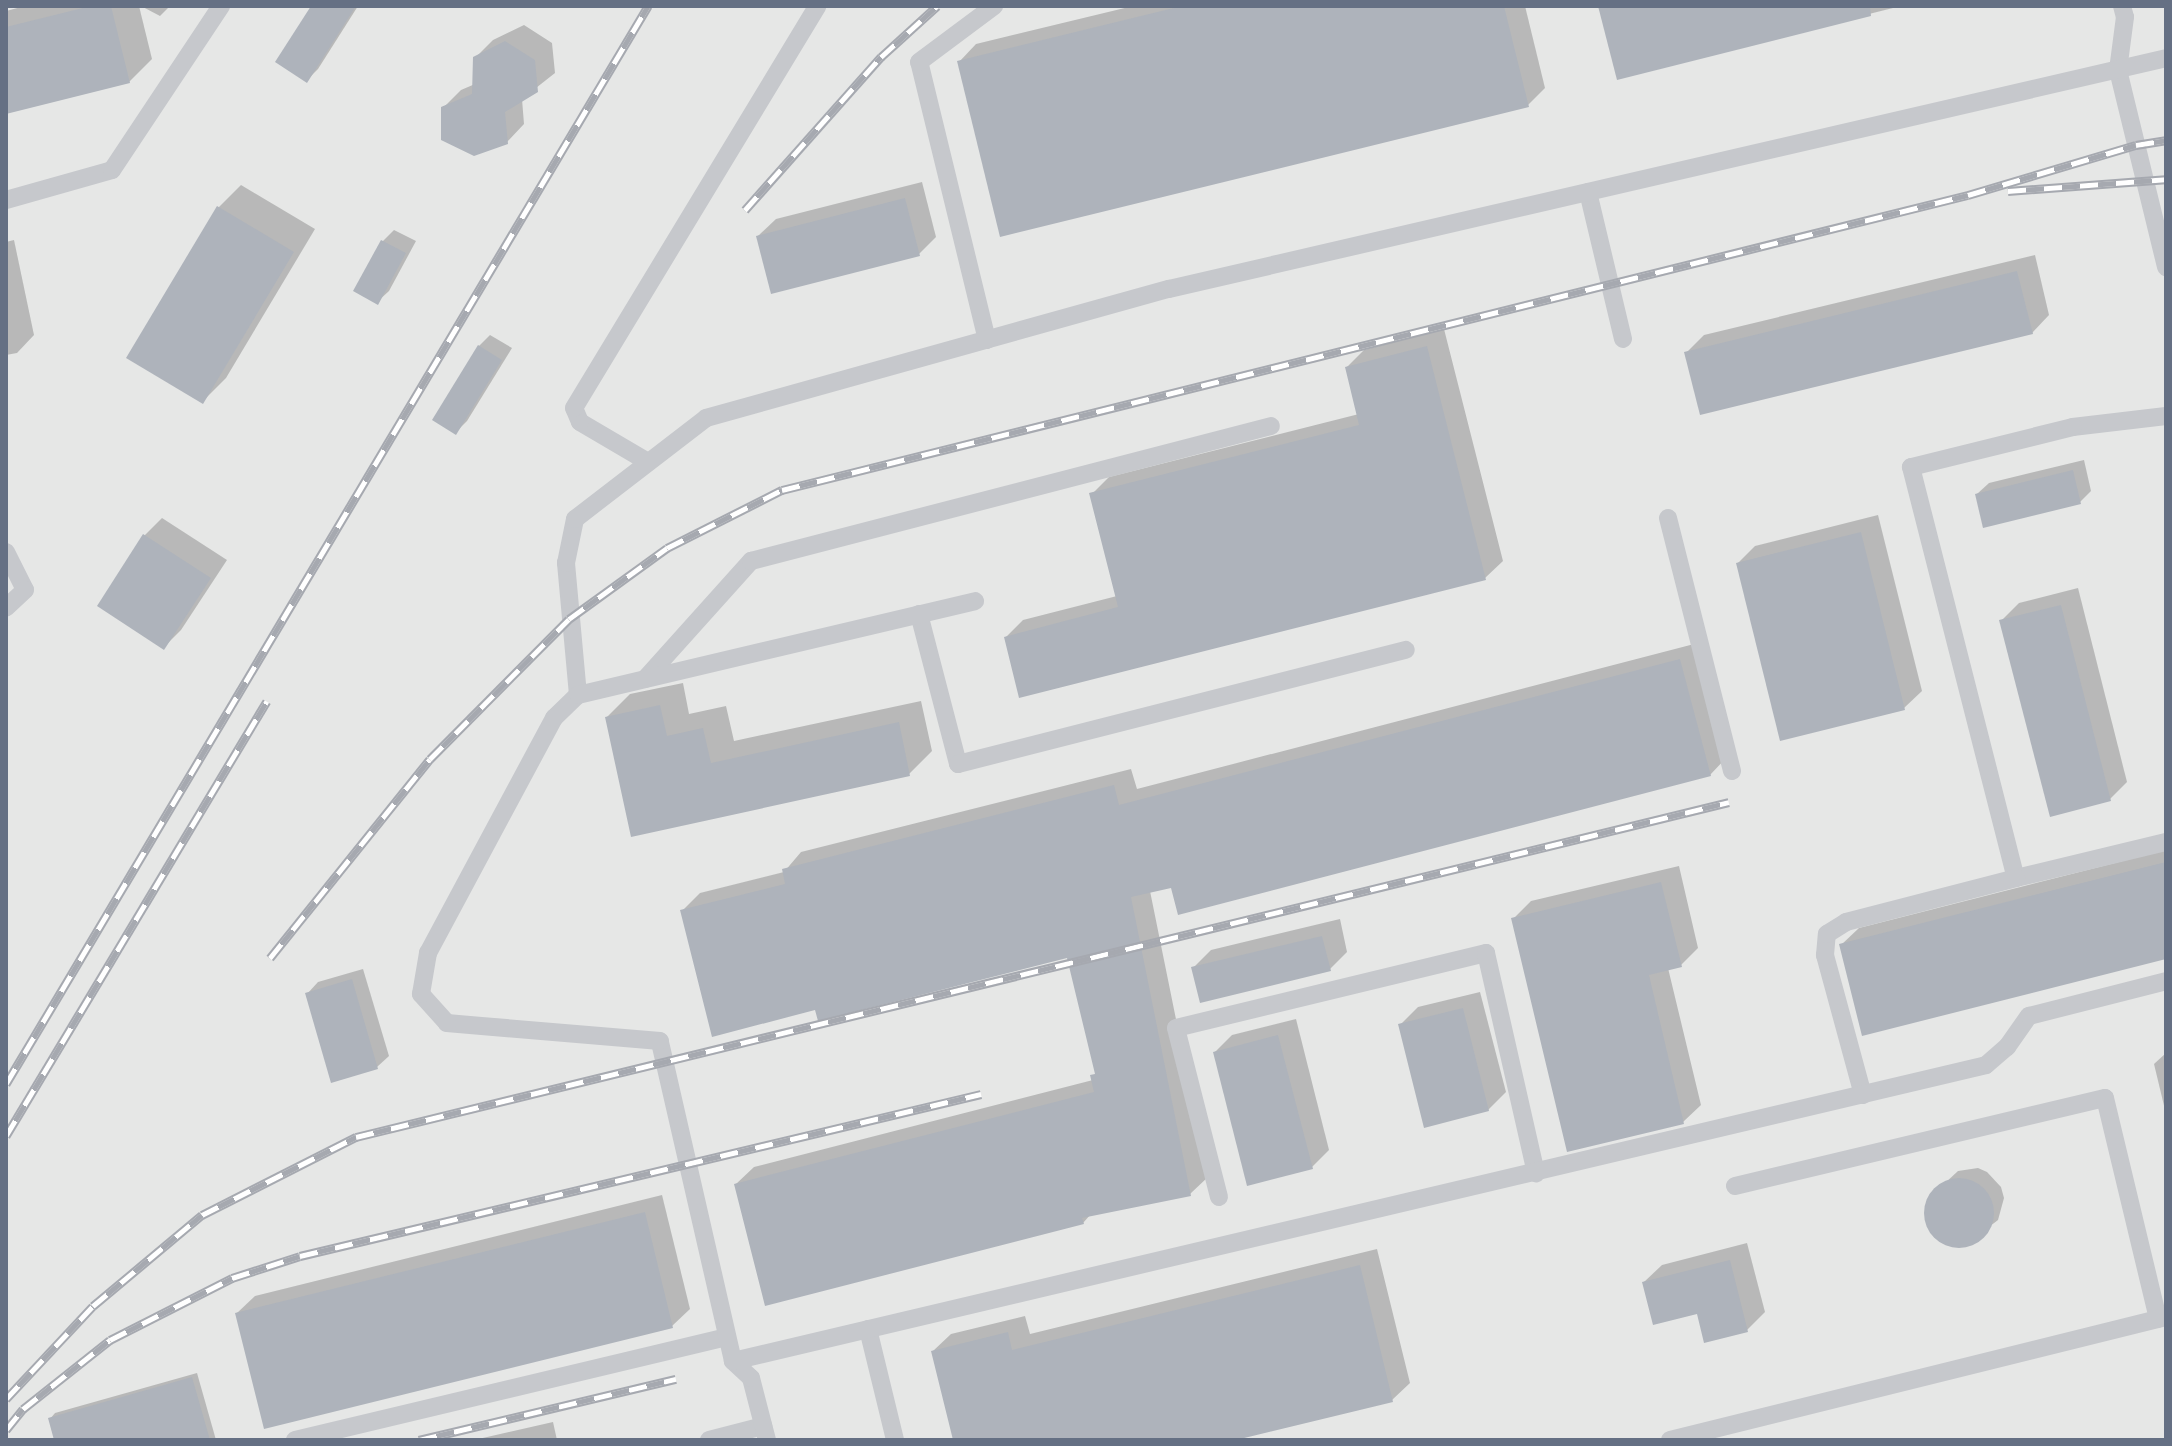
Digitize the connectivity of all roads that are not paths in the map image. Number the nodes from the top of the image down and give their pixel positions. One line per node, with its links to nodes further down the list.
1 (221, 6): 8 (lane)
2 (817, 6): 14 (lane)
3 (994, 6): 11 (lane)
4 (2122, 6): 6 (lane)
5 (2166, 58): 6 (lane)
6 (2118, 70): 7 (lane); 9 (lane)
7 (1588, 192): 10 (lane); 11 (lane)
8 (6, 200)
9 (2166, 267)
10 (1623, 339)
11 (987, 340): 14 (lane)
12 (2166, 416): 25 (lane)
13 (1271, 426): 21 (lane)
14 (648, 462): 22 (lane)
15 (1668, 518): 23 (lane)
16 (6, 552): 18 (lane)
17 (975, 601): 19 (lane)
18 (6, 608)
19 (919, 614): 20 (lane); 21 (lane)
20 (1406, 650)
21 (645, 679): 22 (lane)
22 (578, 695): 33 (lane)
23 (1732, 771)
24 (2166, 842): 25 (lane)
25 (2016, 878): 27 (lane)
26 (2166, 981): 27 (lane)
27 (1863, 1095): 28 (lane)
28 (1536, 1173): 30 (lane); 32 (lane)
29 (1735, 1186): 31 (lane)
30 (1219, 1197)
31 (2162, 1318): 36 (lane)
32 (868, 1329): 34 (lane); 39 (lane)
33 (727, 1337): 34 (lane); 37 (lane)
34 (733, 1361): 35 (lane)
35 (765, 1433): 38 (lane)
36 (1681, 1439)
37 (295, 1440)
38 (709, 1440)
39 (895, 1440)

